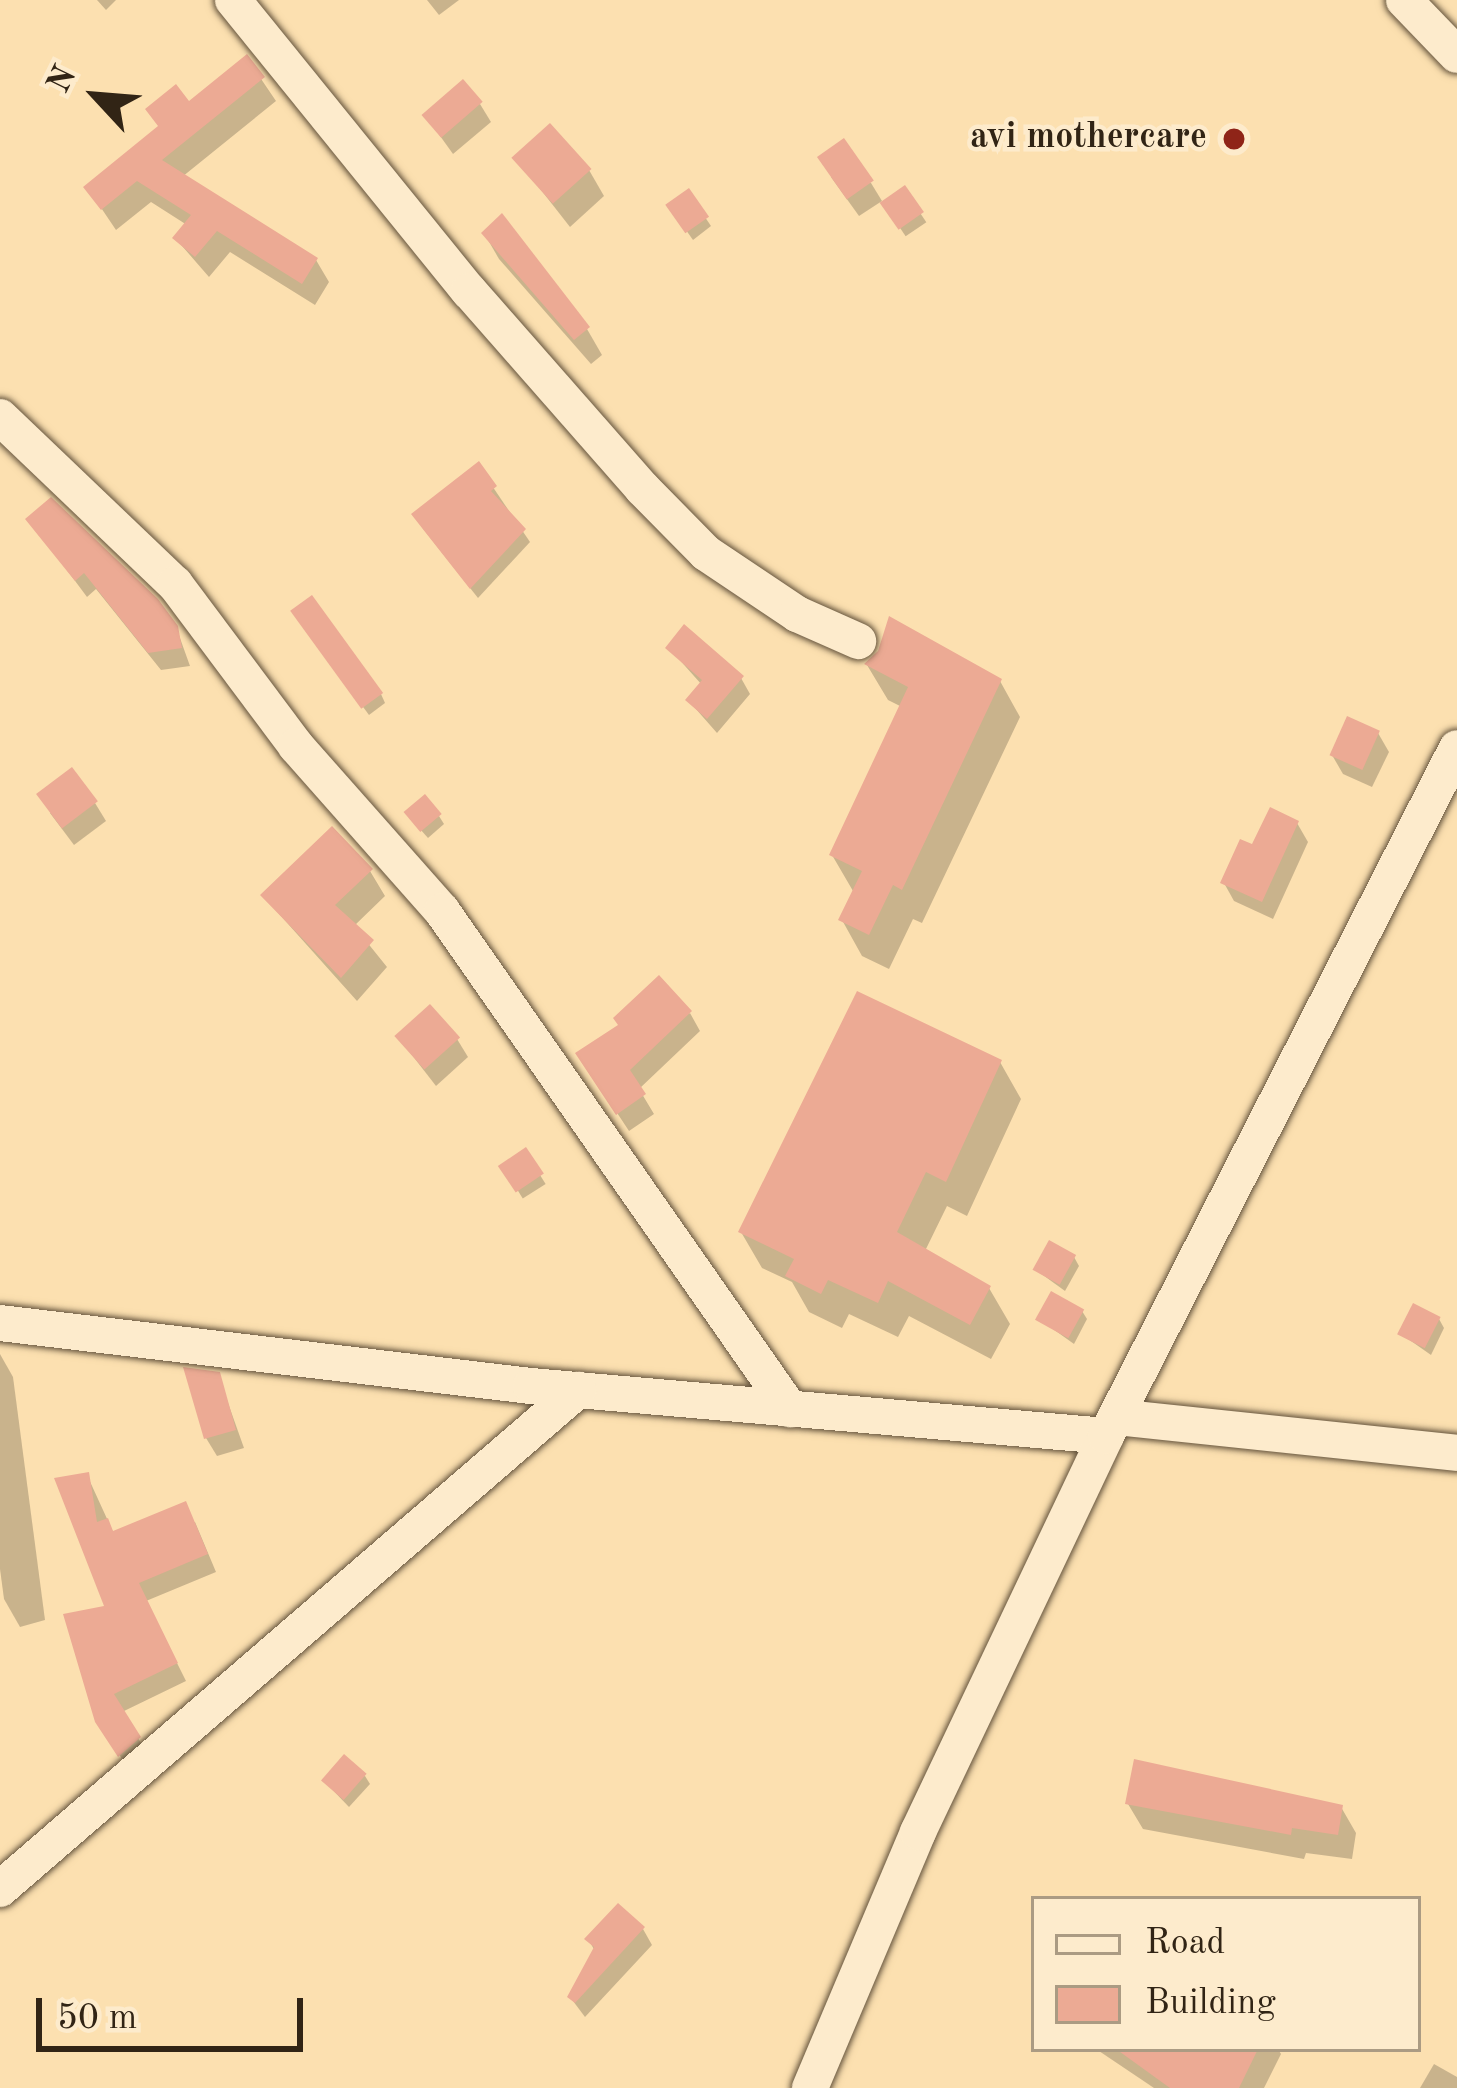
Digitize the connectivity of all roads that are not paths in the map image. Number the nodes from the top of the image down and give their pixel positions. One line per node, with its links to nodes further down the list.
1 (233, 0): 5 (street)
2 (1404, 0): 3 (street)
3 (1457, 55)
4 (0, 417): 9 (street)
5 (858, 640)
6 (1457, 748): 10 (street)
7 (0, 1323): 8 (street)
8 (578, 1390): 9 (street); 12 (street)
9 (790, 1409): 10 (street)
10 (1111, 1426): 11 (street); 13 (street)
11 (1457, 1454)
12 (0, 1889)
13 (810, 2088)

